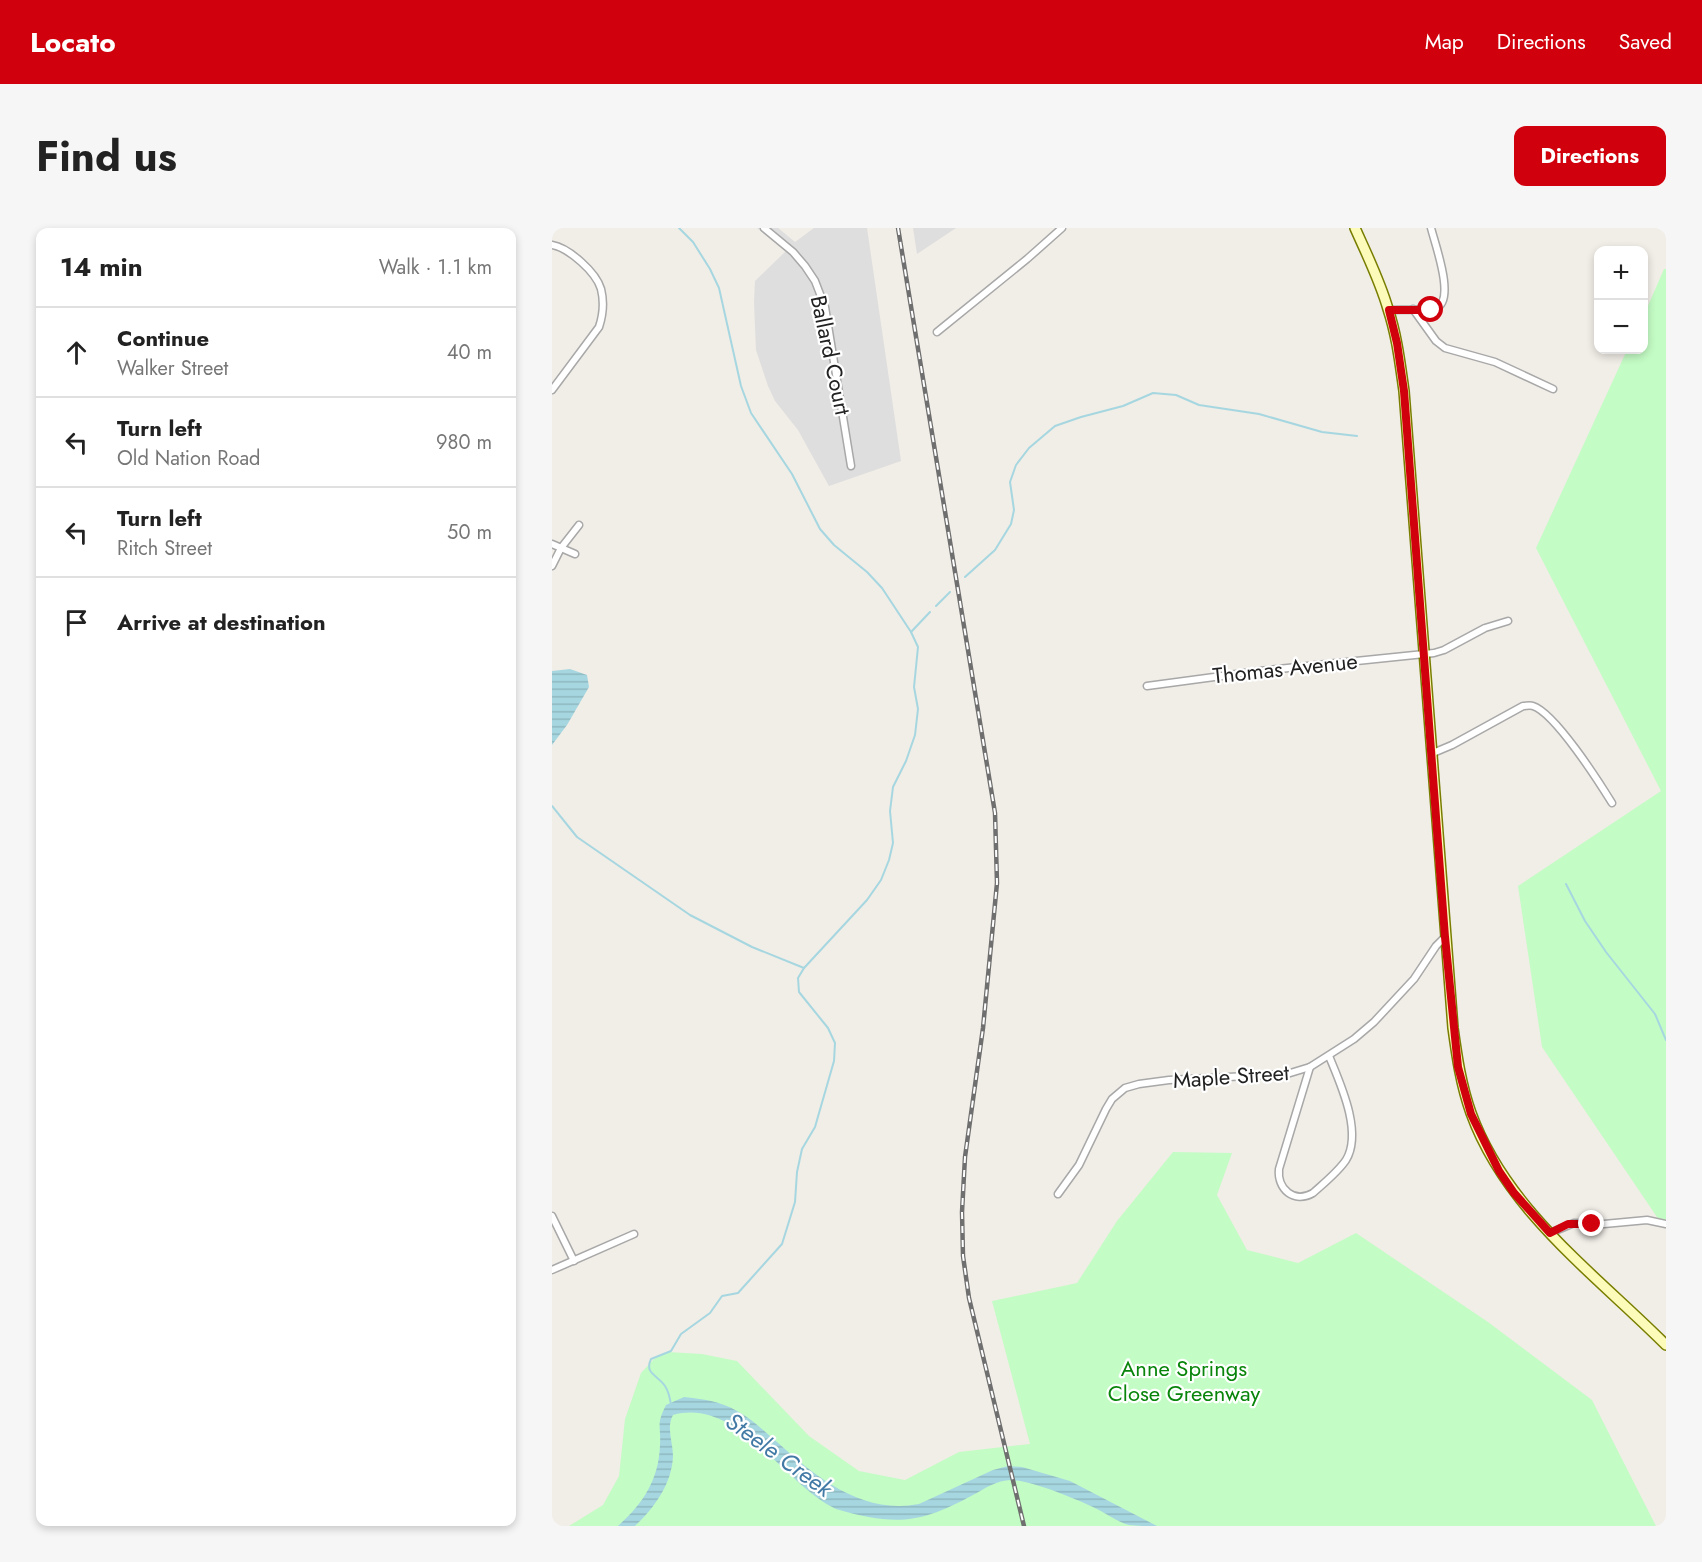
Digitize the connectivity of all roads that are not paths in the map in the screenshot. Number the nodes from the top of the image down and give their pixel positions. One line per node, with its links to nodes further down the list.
1 (764, 228): 11 (street, Ballard Court)
2 (1062, 228): 8 (street)
3 (1354, 228): 7 (main road)
4 (1431, 228): 6 (street)
5 (552, 245): 10 (street)
6 (1413, 309): 7 (street); 9 (street)
7 (1389, 310): 18 (main road)
8 (937, 332)
9 (1552, 389)
10 (552, 390)
11 (851, 466)
12 (579, 525): 14 (street)
13 (552, 543): 14 (street)
14 (561, 548): 15 (street); 16 (street)
15 (575, 554)
16 (552, 566)
17 (1508, 621): 18 (street, Thomas Avenue)
18 (1424, 653): 19 (street, Thomas Avenue); 20 (main road)
19 (1147, 686)
20 (1432, 753): 21 (street); 22 (main road)
21 (1612, 803)
22 (1445, 937): 23 (street, Maple Street); 28 (main road)
23 (1329, 1056): 24 (street, Maple Street); 24 (street)
24 (1310, 1067): 25 (street, Maple Street)
25 (1058, 1194)
26 (552, 1216): 30 (street)
27 (1666, 1224): 28 (street)
28 (1550, 1233): 32 (main road)
29 (634, 1234): 30 (street)
30 (574, 1261): 31 (street)
31 (552, 1270)
32 (1666, 1345)

